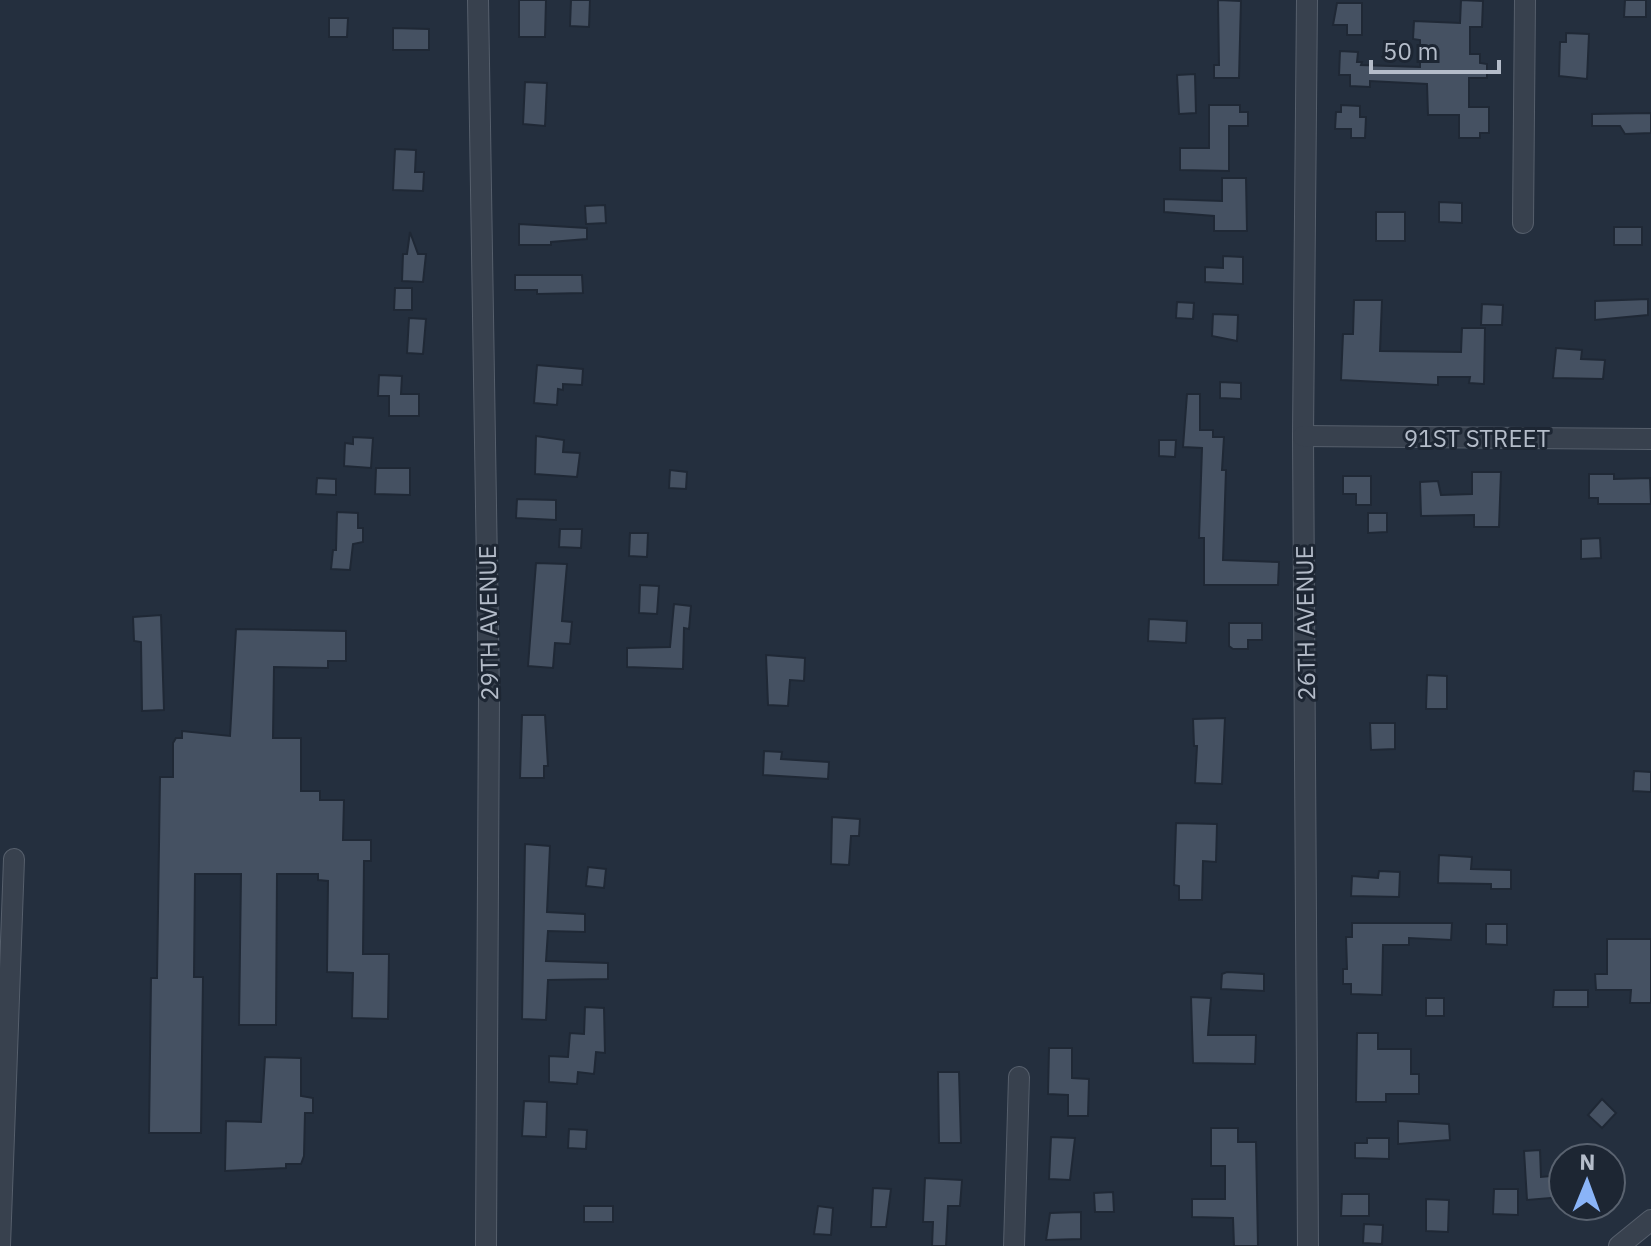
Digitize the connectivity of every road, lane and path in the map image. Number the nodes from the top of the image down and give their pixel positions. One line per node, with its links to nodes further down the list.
1 (478, 0): 11 (street, 29TH AVENUE)
2 (1307, 0): 5 (street, 26TH AVENUE)
3 (1525, 0): 4 (street)
4 (1523, 223)
5 (1303, 436): 6 (street, 91ST STREET); 13 (street, 26TH AVENUE)
6 (1651, 439)
7 (14, 859): 10 (street)
8 (1019, 1077): 12 (street)
9 (1651, 1220): 14 (street)
10 (0, 1246)
11 (486, 1246)
12 (1014, 1246)
13 (1308, 1246)
14 (1619, 1246)

